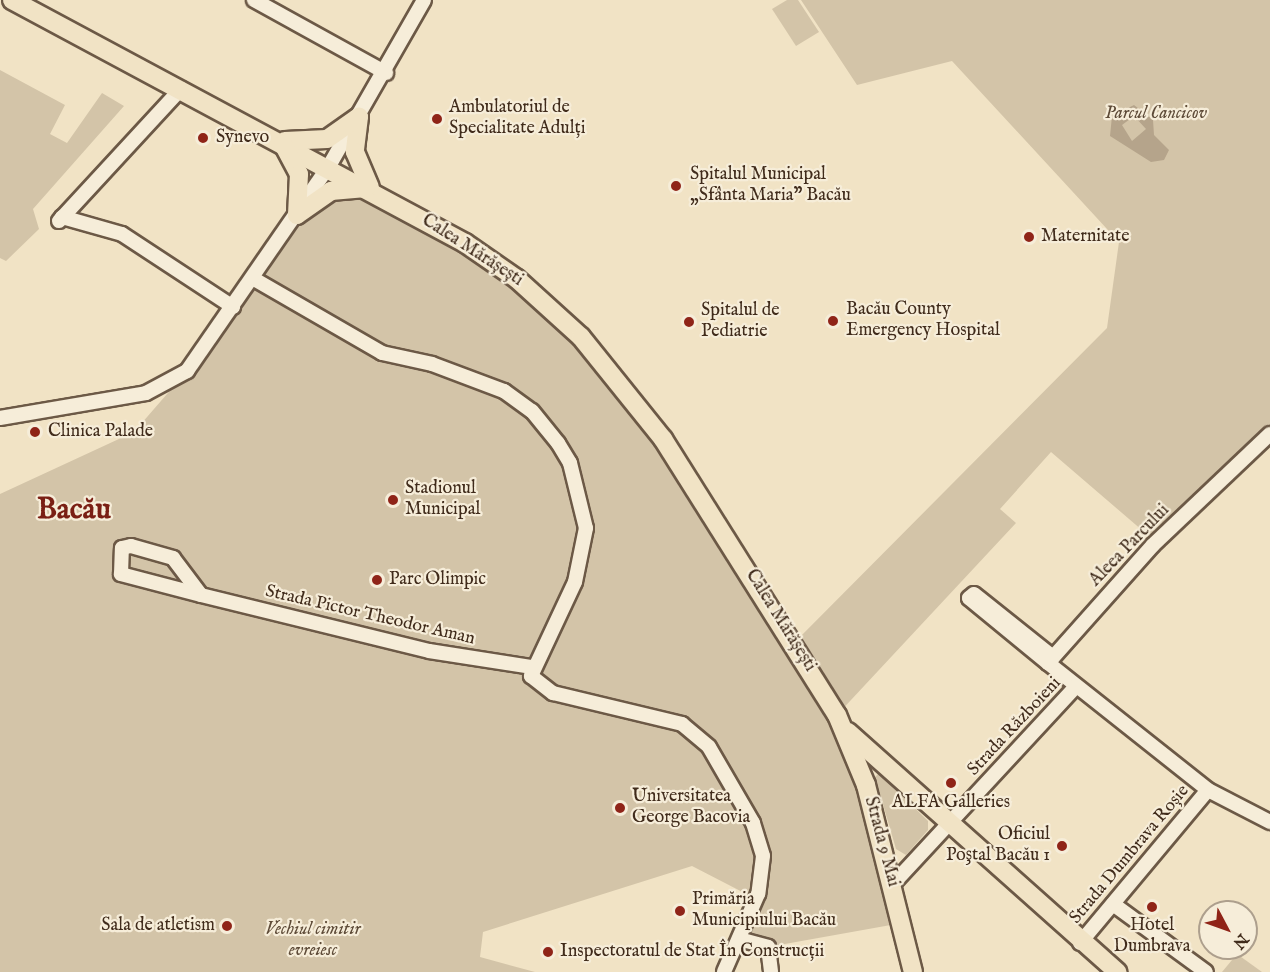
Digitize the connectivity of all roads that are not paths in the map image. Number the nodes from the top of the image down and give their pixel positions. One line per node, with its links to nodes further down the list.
1 (12, 0): 5 (main road, Calea Mărășești)
2 (254, 0): 4 (street)
3 (423, 2): 4 (street)
4 (386, 73): 6 (street)
5 (181, 89): 7 (main road, Calea Mărășești); 12 (street)
6 (358, 117): 7 (main road); 8 (street); 9 (main road)
7 (280, 141): 8 (main road, Calea Mărășești); 10 (main road)
8 (329, 165): 9 (main road, Calea Mărășești); 10 (street)
9 (371, 188): 10 (main road); 19 (main road, Calea Mărășești)
10 (297, 215): 11 (street)
11 (254, 279): 12 (street); 17 (street)
12 (233, 307): 13 (street)
13 (0, 418)
14 (1270, 434): 16 (street, Aleea Parcului)
15 (201, 595): 15 (street, Strada Pictor Theodor Aman); 17 (street, Strada Pictor Theodor Aman)
16 (1050, 660): 16 (street); 18 (street)
17 (531, 667): 25 (street)
18 (1076, 686): 20 (street, Strada Războieni); 22 (street, Strada Războieni)
19 (840, 721): 22 (main road, Calea Mărășești); 23 (main road, Strada 9 Mai)
20 (1208, 790): 21 (street, Strada Războieni); 24 (street, Strada Dumbrava Roșie)
21 (1270, 822)
22 (950, 824): 23 (street, Strada Războieni); 26 (main road, Calea Mărășești)
23 (892, 885): 29 (main road, Strada 9 Mai)
24 (1113, 904): 26 (street, Strada Dumbrava Roșie); 31 (street)
25 (739, 939): 27 (street); 28 (street)
26 (1080, 943): 30 (main road, Calea Mărășești)
27 (724, 972)
28 (771, 972)
29 (913, 972)
30 (1117, 972)
31 (1206, 972)

